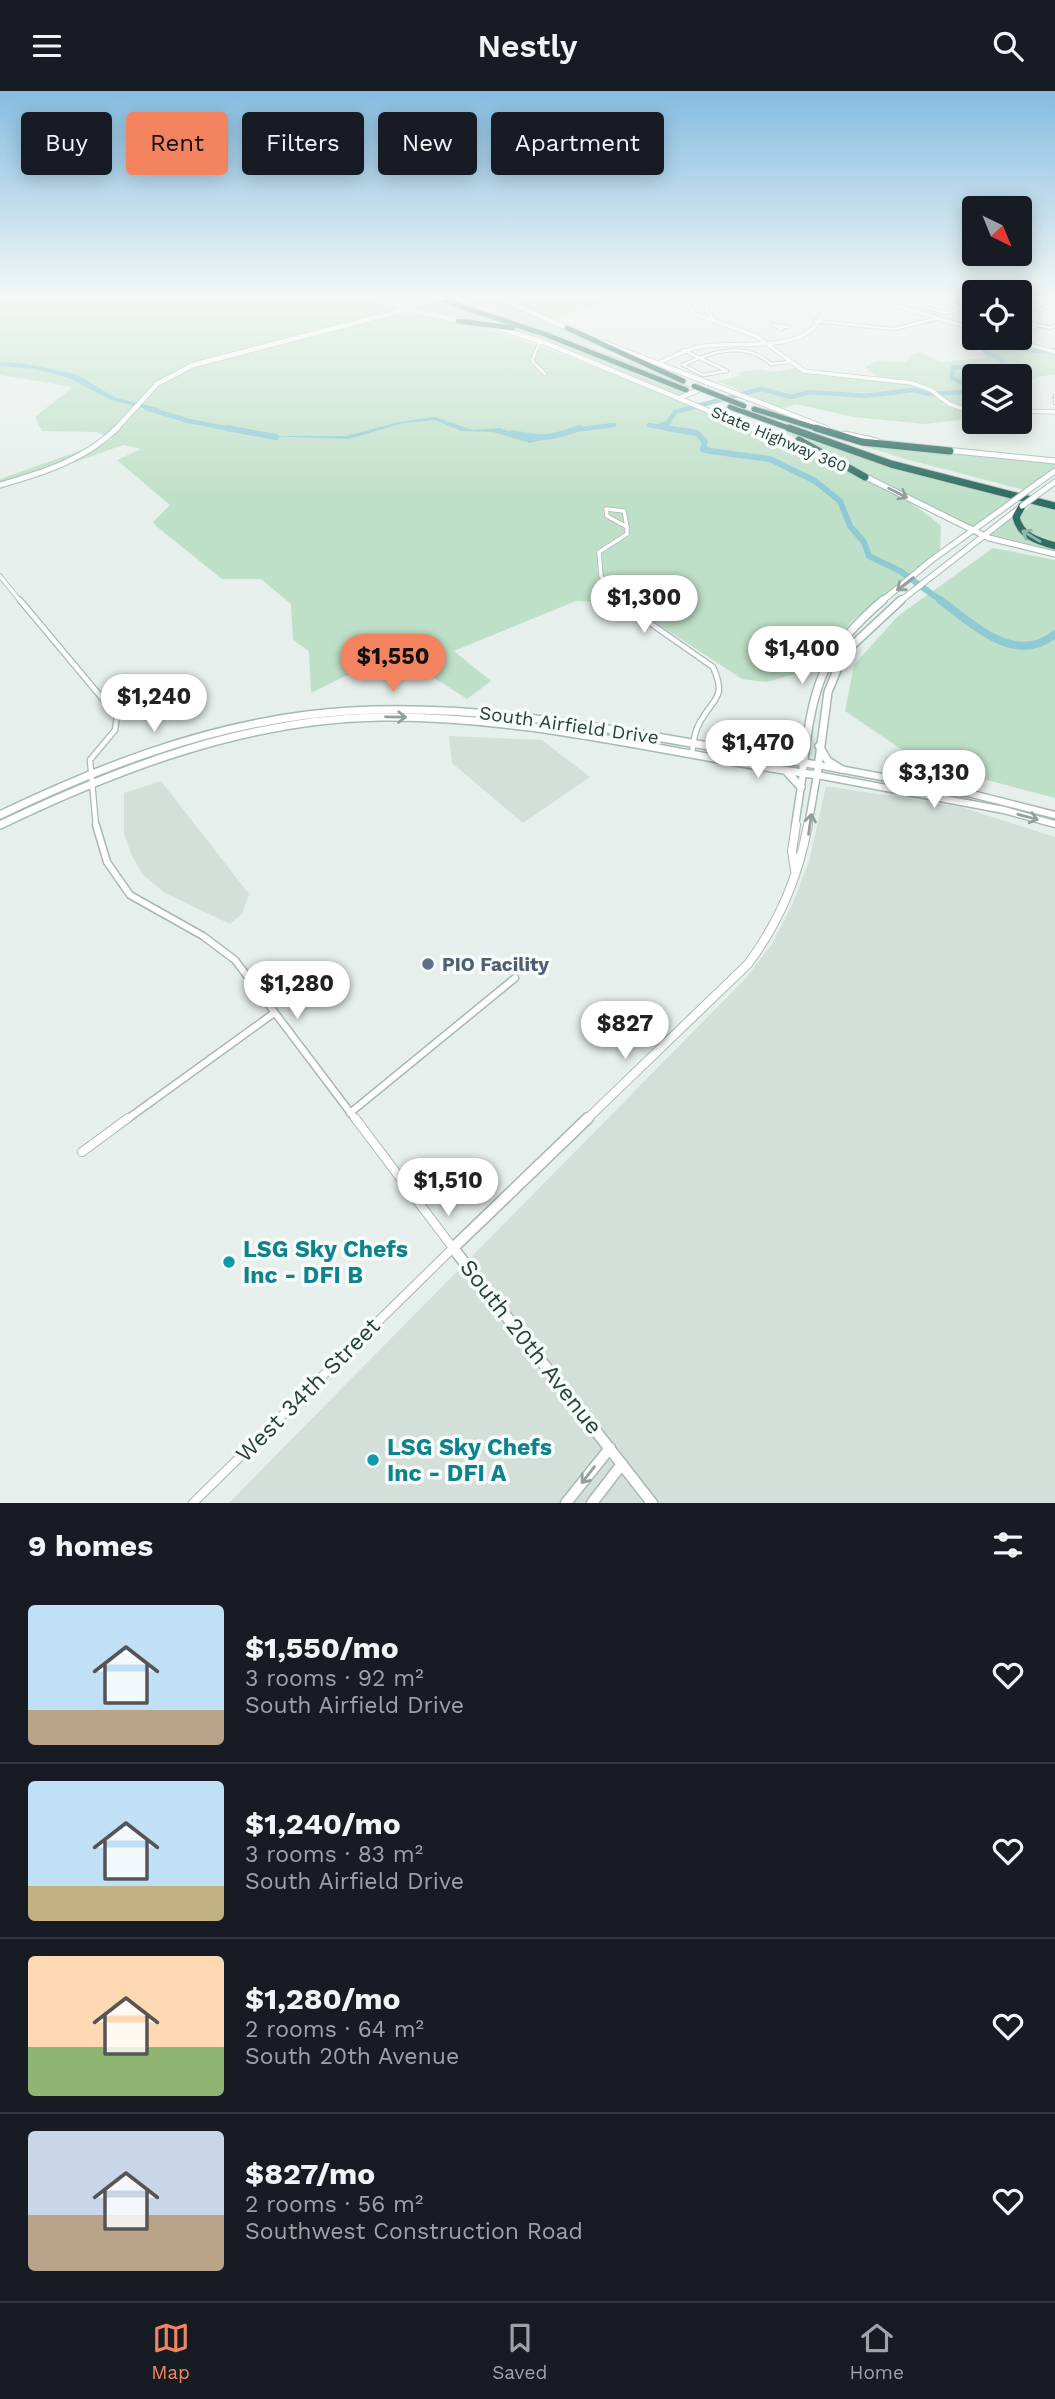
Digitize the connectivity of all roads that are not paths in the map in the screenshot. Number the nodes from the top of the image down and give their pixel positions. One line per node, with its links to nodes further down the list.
1 (202, 363): 27 (main road)
2 (534, 363): 11 (street)
3 (594, 363): 15 (main road, State Highway 360)
4 (618, 363): 21 (highway)
5 (636, 363): 12 (highway)
6 (643, 363): 12 (highway)
7 (656, 363): 13 (main road, State Highway 360)
8 (688, 363): 9 (street)
9 (710, 363)
10 (792, 363): 18 (street)
11 (545, 374)
12 (683, 381): 17 (highway, bridge)
13 (711, 384): 15 (main road); 22 (main road, State Highway 360)
14 (1055, 396): 16 (street)
15 (680, 398): 25 (main road, State Highway 360)
16 (1055, 403)
17 (754, 409): 22 (highway); 28 (highway)
18 (962, 410)
19 (1032, 411): 20 (street)
20 (1055, 412)
21 (747, 414): 25 (highway); 30 (highway)
22 (950, 451): 23 (main road, State Highway 360)
23 (1055, 459)
24 (1055, 471): 35 (main road, bridge)
25 (865, 477): 33 (main road, State Highway 360, one-way to 33)
26 (1055, 482): 29 (main road, bridge)
27 (0, 485)
28 (1055, 498)
29 (1022, 506): 36 (main road); 39 (highway, one-way to 29)
30 (1055, 507)
31 (598, 508): 32 (street)
32 (606, 509): 34 (street); 34 (street)
33 (953, 521): 35 (main road, State Highway 360); 37 (main road)
34 (626, 527): 46 (street)
35 (973, 531): 36 (main road, State Highway 360); 37 (main road)
36 (981, 535): 38 (main road, State Highway 360); 40 (main road)
37 (960, 541): 45 (main road, one-way to 45)
38 (1004, 544): 40 (main road); 41 (main road, State Highway 360)
39 (1055, 546)
40 (961, 550): 47 (main road)
41 (1055, 554)
42 (0, 576): 56 (street)
43 (485, 712): 44 (main road); 46 (main road, South Airfield Drive); 56 (main road, South Airfield Drive)
44 (482, 722): 48 (main road, South Airfield Drive); 56 (main road, South Airfield Drive, one-way to 44)
45 (806, 741): 49 (main road); 50 (main road)
46 (693, 743): 48 (street); 49 (main road, South Airfield Drive)
47 (819, 745): 51 (main road); 53 (main road)
48 (692, 755): 52 (main road, South Airfield Drive)
49 (784, 759): 50 (main road, South Airfield Drive)
50 (804, 763): 51 (main road, South Airfield Drive); 54 (main road)
51 (818, 765): 53 (street); 55 (main road)
52 (778, 769): 54 (main road, South Airfield Drive); 58 (main road)
53 (841, 769): 61 (street)
54 (803, 773): 55 (main road, South Airfield Drive); 58 (street)
55 (817, 775): 57 (street); 59 (street)
56 (91, 776): 60 (main road, South Airfield Drive); 63 (main road, South Airfield Drive); 66 (street, South 20th Avenue)
57 (839, 779): 59 (street); 62 (street, one-way to 62)
58 (800, 787): 64 (street)
59 (814, 792): 64 (street, one-way to 59)
60 (0, 815)
61 (1055, 815)
62 (1055, 824)
63 (0, 825)
64 (795, 871): 69 (street)
65 (514, 978): 67 (street)
66 (274, 1013): 67 (street, South 20th Avenue); 68 (street)
67 (350, 1113): 69 (street, South 20th Avenue)
68 (82, 1151)
69 (453, 1248): 70 (street, South 20th Avenue); 72 (street, West 34th Street)
70 (610, 1448): 71 (street, South 20th Avenue); 73 (street, one-way to 73)
71 (622, 1464): 74 (street); 75 (street, South 20th Avenue)
72 (193, 1503)
73 (566, 1503)
74 (592, 1503)
75 (652, 1503)

